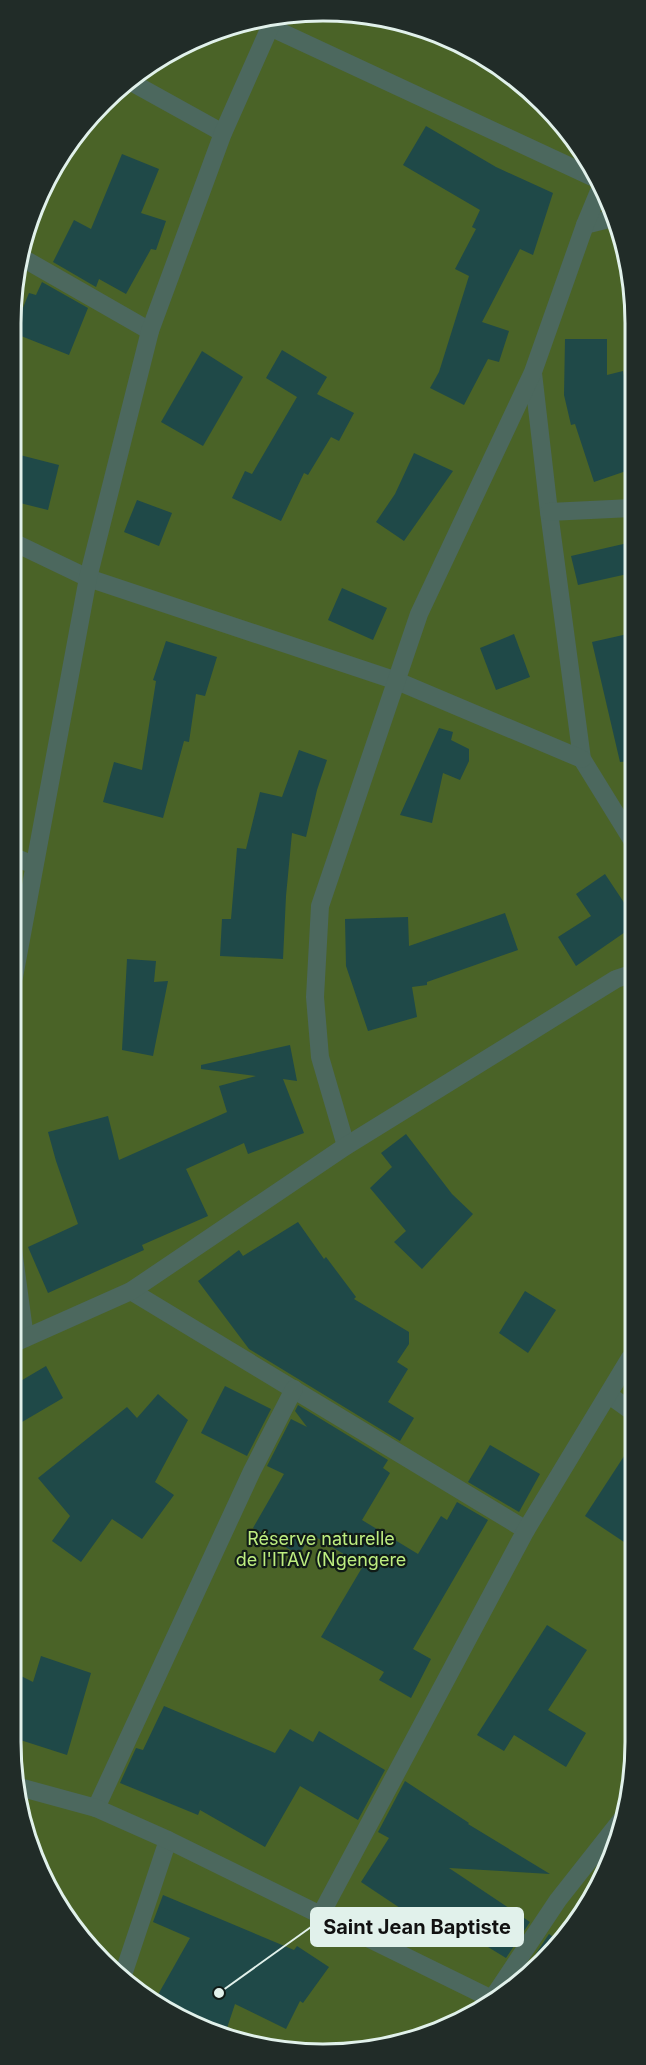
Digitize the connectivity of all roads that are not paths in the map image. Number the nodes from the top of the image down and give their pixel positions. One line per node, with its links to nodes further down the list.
1 (279, 25): 5 (street)
2 (271, 26): 4 (street)
3 (137, 85): 4 (street)
4 (223, 133): 10 (street)
5 (586, 174)
6 (597, 195): 8 (street)
7 (607, 220): 8 (street)
8 (585, 225): 11 (street)
9 (28, 261): 10 (street)
10 (150, 331): 15 (street)
11 (533, 372): 13 (street); 16 (street)
12 (625, 508): 13 (street)
13 (549, 512): 17 (street)
14 (21, 546): 15 (street)
15 (88, 578): 16 (street); 20 (street)
16 (397, 681): 17 (street); 23 (street)
17 (582, 759): 18 (street)
18 (625, 829)
19 (21, 860): 20 (street)
20 (34, 865): 21 (street)
21 (21, 938)
22 (625, 976): 23 (street)
23 (346, 1146): 24 (street)
24 (131, 1291): 25 (street); 27 (street)
25 (21, 1340)
26 (625, 1367): 28 (street)
27 (294, 1389): 30 (street); 32 (street)
28 (609, 1395): 29 (street); 30 (street)
29 (625, 1406)
30 (526, 1530): 35 (street)
31 (25, 1789): 32 (street)
32 (96, 1808): 34 (street)
33 (611, 1833): 37 (street)
34 (168, 1840): 35 (street); 36 (street)
35 (320, 1916): 38 (street)
36 (125, 1970)
37 (500, 1987)
38 (485, 1997)

